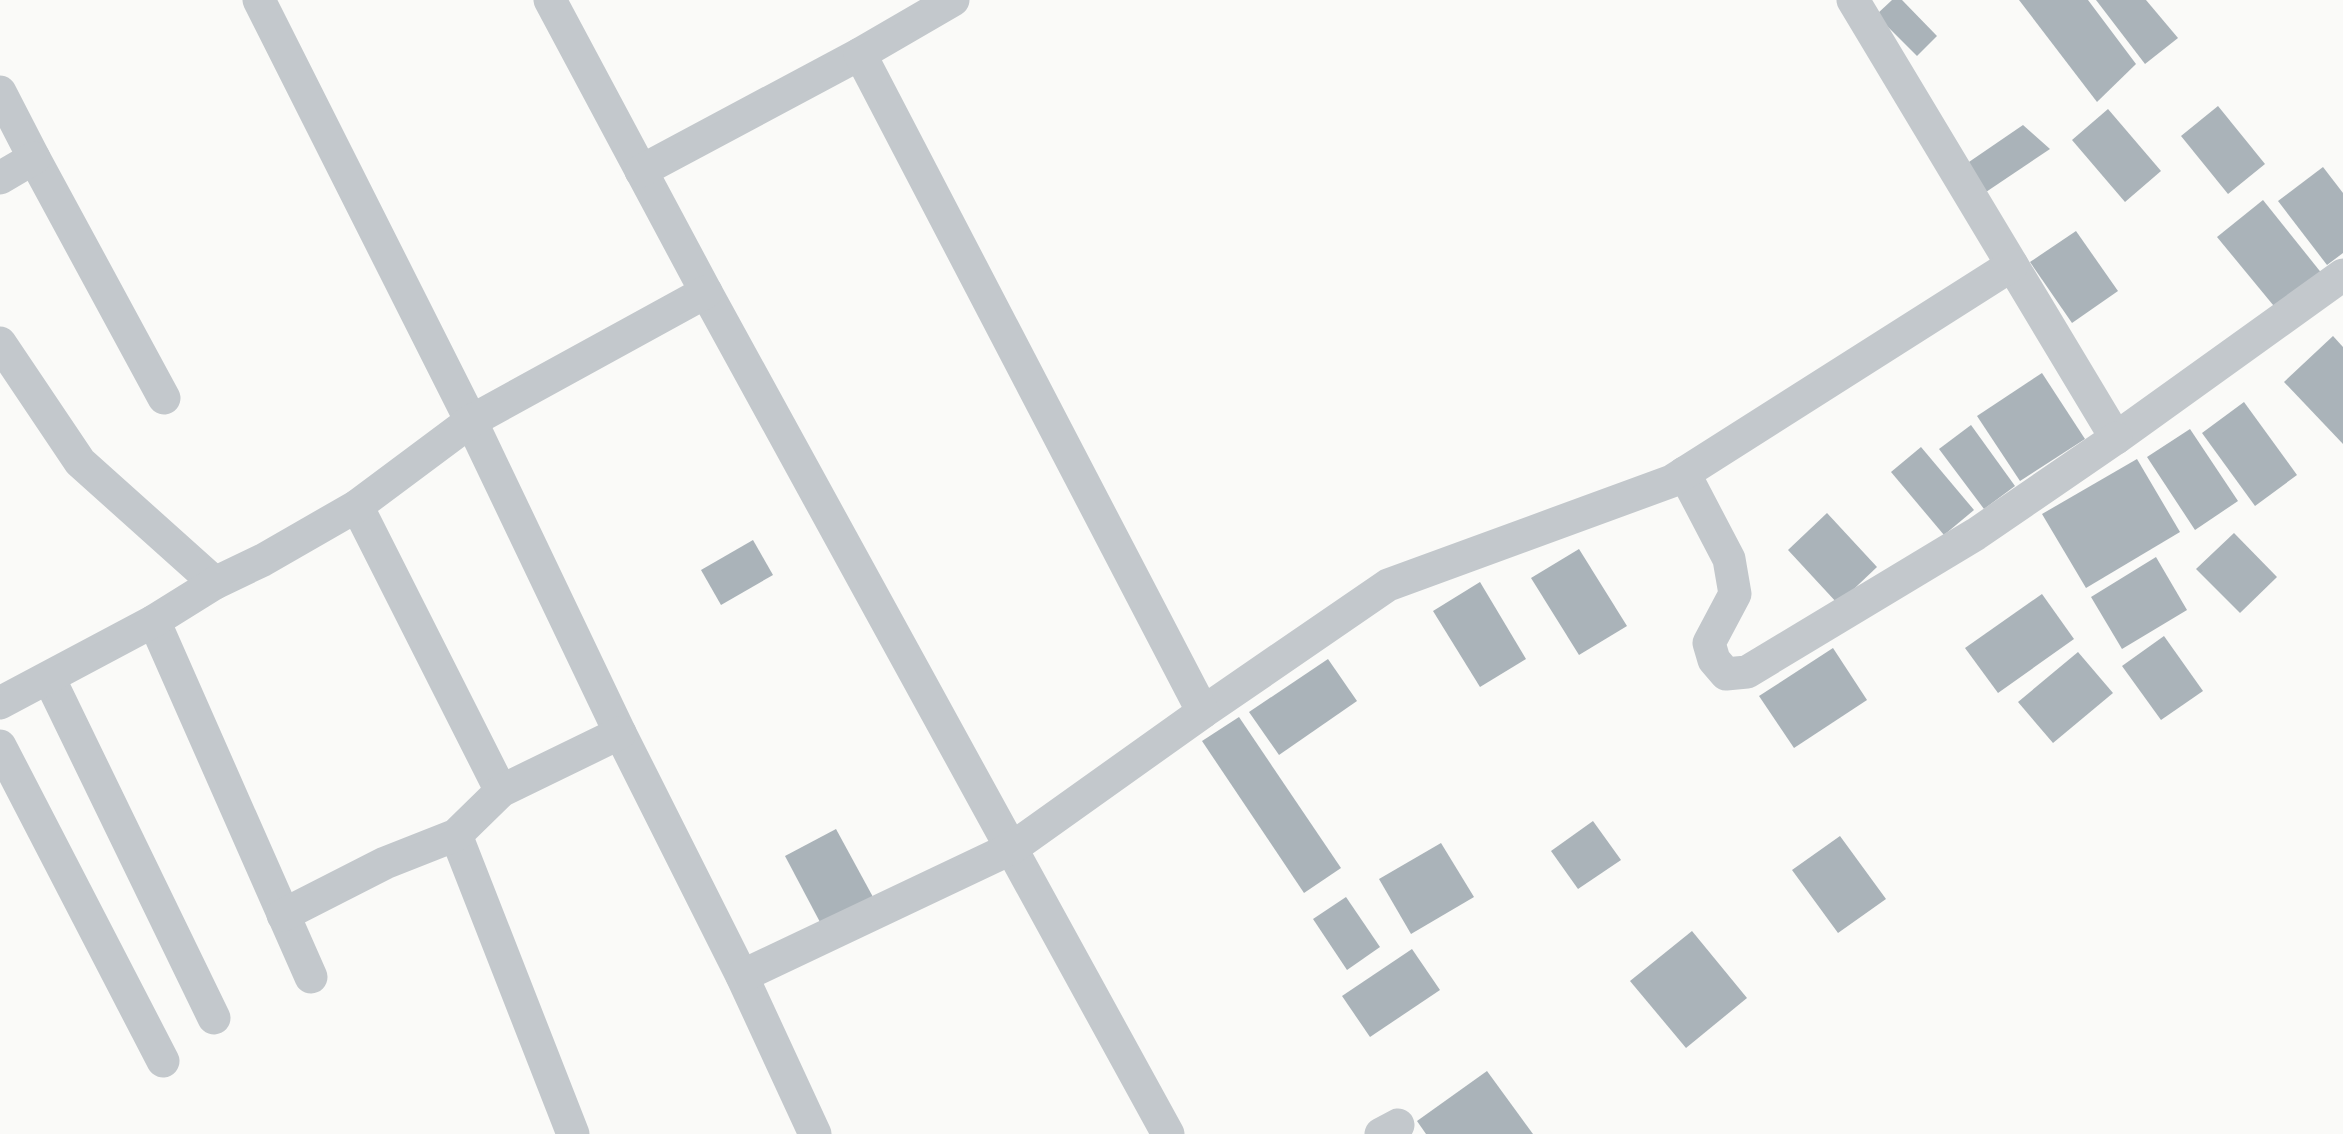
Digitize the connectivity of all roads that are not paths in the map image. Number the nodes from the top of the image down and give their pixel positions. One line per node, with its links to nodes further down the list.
1 (259, 0): 15 (street)
2 (550, 0): 8 (street)
3 (953, 0): 5 (street)
4 (1853, 0): 10 (street)
5 (860, 54): 8 (street); 23 (street)
6 (0, 92): 7 (street)
7 (34, 158): 9 (street); 14 (street)
8 (641, 171): 12 (street)
9 (0, 178)
10 (2012, 265): 16 (street); 17 (street)
11 (2343, 275): 16 (street)
12 (706, 292): 15 (street); 28 (street)
13 (0, 343): 19 (street)
14 (164, 398)
15 (471, 421): 18 (street); 24 (street)
16 (2116, 438): 17 (street)
17 (1684, 474): 23 (street)
18 (357, 506): 19 (street); 26 (street)
19 (215, 584): 20 (street)
20 (154, 621): 21 (street); 29 (street)
21 (49, 678): 22 (street); 32 (street)
22 (0, 703)
23 (1203, 712): 28 (street)
24 (620, 733): 26 (street); 30 (street)
25 (0, 746): 33 (street)
26 (501, 791): 27 (street)
27 (456, 835): 29 (street); 34 (street)
28 (1012, 848): 30 (street); 36 (street)
29 (283, 915): 31 (street)
30 (742, 976): 35 (street)
31 (311, 977)
32 (214, 1018)
33 (163, 1061)
34 (573, 1134)
35 (815, 1134)
36 (1168, 1134)

